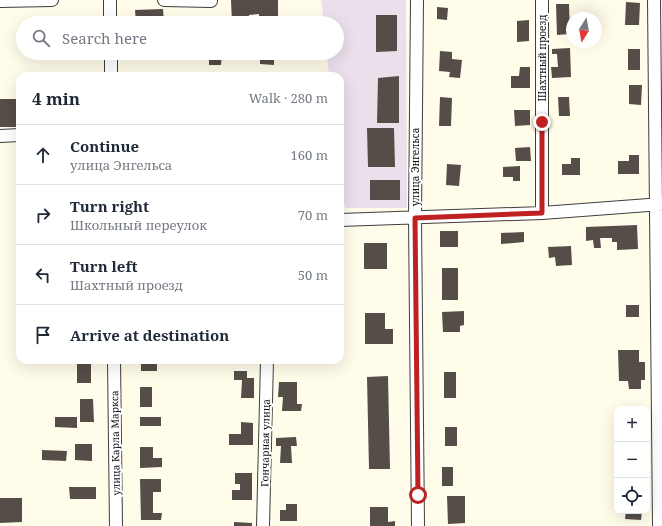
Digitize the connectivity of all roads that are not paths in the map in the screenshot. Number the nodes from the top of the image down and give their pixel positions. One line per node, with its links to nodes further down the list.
1 (52, 0): 7 (street)
2 (110, 0): 9 (street)
3 (164, 0): 8 (street)
4 (417, 0): 16 (street, улица Энгельса)
5 (542, 0): 15 (street, Шахтный проезд)
6 (654, 0): 14 (street)
7 (0, 1)
8 (211, 1)
9 (110, 16)
10 (111, 60): 11 (street)
11 (111, 72)
12 (16, 135): 13 (street)
13 (0, 136)
14 (659, 204): 15 (street); 23 (street)
15 (542, 213): 16 (street)
16 (415, 218): 17 (street); 22 (street, улица Энгельса)
17 (344, 220)
18 (114, 364): 20 (street, улица Карла Маркса)
19 (267, 364): 21 (street, Гончарная улица)
20 (116, 526)
21 (263, 526)
22 (418, 526)
23 (659, 526)

